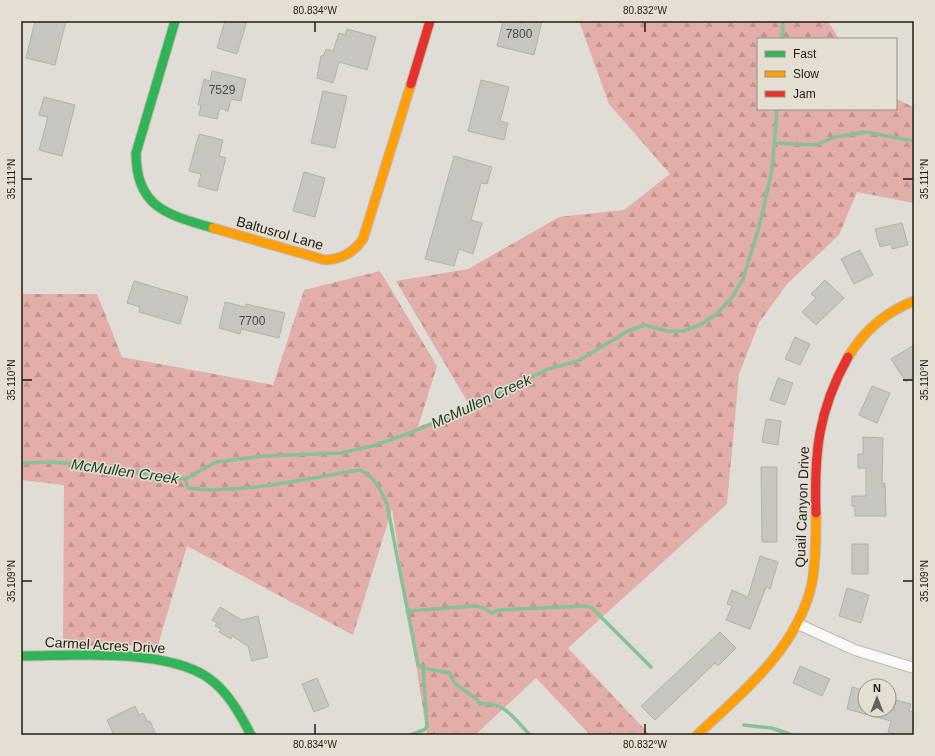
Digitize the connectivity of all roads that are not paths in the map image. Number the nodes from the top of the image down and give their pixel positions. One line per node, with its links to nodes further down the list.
1 (175, 21): 2 (street, Baltusrol Lane)
2 (430, 21)
3 (914, 301): 4 (street, Quail Canyon Drive)
4 (798, 624): 6 (street); 8 (street, Quail Canyon Drive)
5 (21, 656): 7 (street, Carmel Acres Drive)
6 (914, 668)
7 (251, 735)
8 (697, 735)

